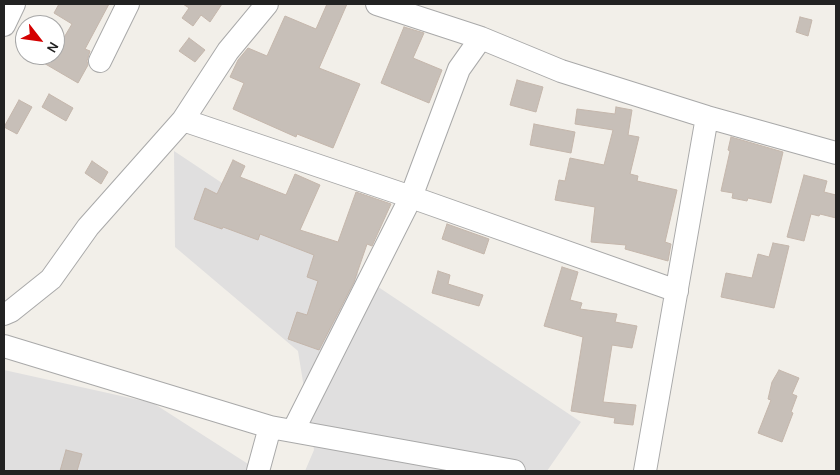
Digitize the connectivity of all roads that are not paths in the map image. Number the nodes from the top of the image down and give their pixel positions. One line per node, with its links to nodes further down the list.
1 (14, 4): 5 (street)
2 (128, 4): 7 (street)
3 (267, 4): 9 (street)
4 (377, 4): 6 (street)
5 (4, 25)
6 (481, 38): 8 (street); 11 (street)
7 (100, 61)
8 (707, 117): 10 (street); 12 (street)
9 (183, 120): 11 (street); 13 (street)
10 (836, 153)
11 (411, 197): 12 (street); 16 (street)
12 (677, 291): 19 (street)
13 (4, 314)
14 (4, 346): 15 (street)
15 (270, 427): 16 (street); 17 (street)
16 (293, 431): 18 (street)
17 (258, 471)
18 (514, 471)
19 (645, 471)

